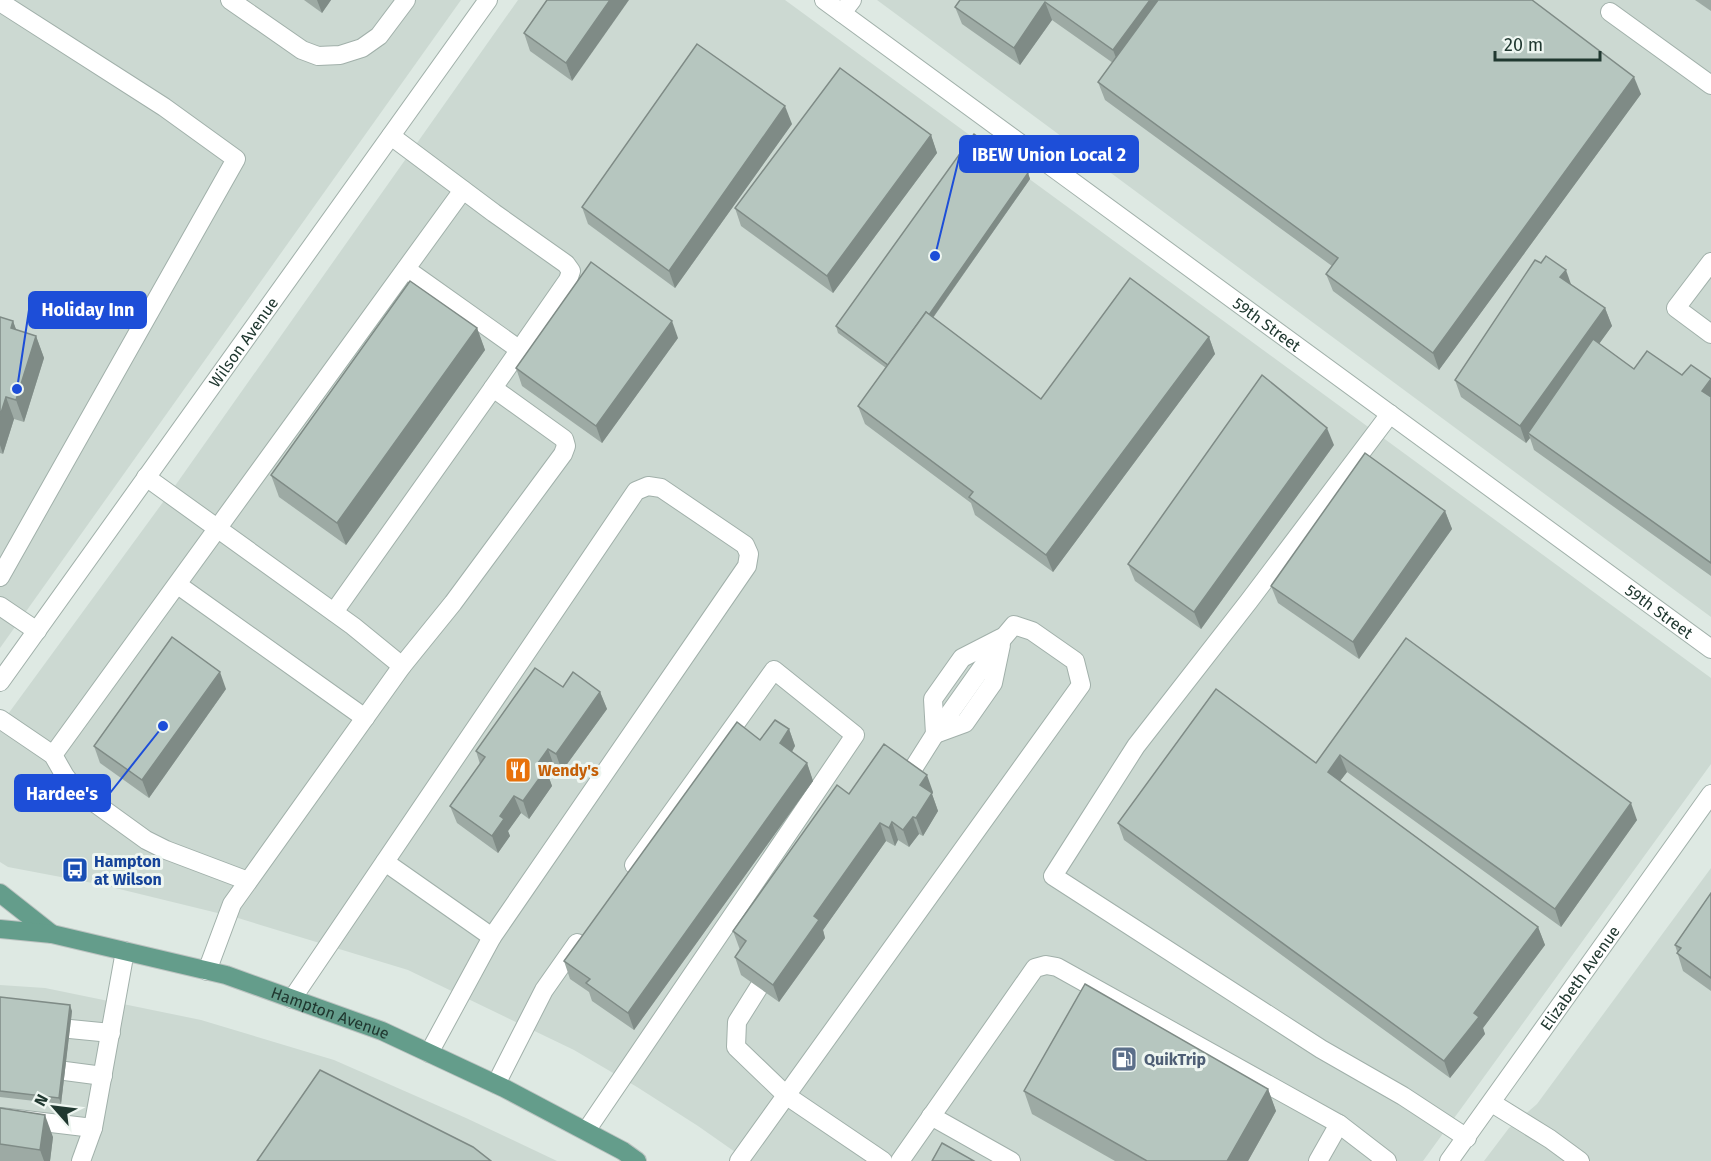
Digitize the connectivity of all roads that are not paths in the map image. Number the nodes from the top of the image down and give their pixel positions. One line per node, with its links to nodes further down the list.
1 (230, 0): 2 (street)
2 (406, 0)
3 (488, 0): 9 (street, Wilson Avenue)
4 (824, 0): 6 (street, 59th Street)
5 (0, 2): 19 (street)
6 (847, 7): 16 (street, 59th Street)
7 (1610, 12): 8 (street)
8 (1711, 85)
9 (391, 136): 10 (street); 17 (street, Wilson Avenue)
10 (463, 190): 12 (street); 14 (street)
11 (1711, 262): 13 (street)
12 (406, 268): 14 (street); 18 (street)
13 (1711, 334)
14 (520, 350): 15 (street)
15 (493, 388): 22 (street); 26 (street)
16 (1390, 414): 25 (street, 59th Street); 59 (street)
17 (146, 477): 18 (street); 23 (street, Wilson Avenue)
18 (218, 529): 20 (street); 22 (street)
19 (0, 577)
20 (178, 585): 28 (street); 31 (street)
21 (0, 606): 23 (street)
22 (334, 612): 26 (street)
23 (37, 631): 27 (street, Wilson Avenue)
24 (1003, 638): 30 (street); 30 (street); 52 (street)
25 (1711, 649)
26 (402, 666): 28 (street)
27 (0, 682)
28 (365, 718): 35 (street)
29 (0, 719): 31 (street)
30 (935, 734): 32 (street)
31 (53, 755): 35 (street)
32 (911, 772)
33 (1711, 794): 53 (street, Elizabeth Avenue)
34 (385, 862): 41 (street); 41 (street); 45 (street)
35 (248, 881): 43 (street)
36 (620, 883): 58 (street)
37 (0, 893): 40 (main road)
38 (0, 929): 40 (main road, Hampton Avenue)
39 (585, 932): 51 (street)
40 (52, 934): 42 (main road, Hampton Avenue)
41 (492, 937): 48 (street)
42 (125, 951): 43 (main road, Hampton Avenue); 47 (street)
43 (207, 970): 45 (main road, Hampton Avenue)
44 (759, 987): 52 (street)
45 (292, 999): 48 (main road, Hampton Avenue)
46 (70, 1029): 47 (street)
47 (111, 1033): 50 (street)
48 (429, 1053): 51 (main road, Hampton Avenue)
49 (65, 1071): 50 (street)
50 (103, 1076): 57 (street)
51 (496, 1084): 58 (main road, Hampton Avenue)
52 (787, 1096): 62 (street); 63 (street)
53 (1492, 1103): 59 (street, Elizabeth Avenue); 69 (street)
54 (931, 1116): 56 (street); 64 (street); 65 (street)
55 (0, 1117): 57 (street)
56 (1339, 1124): 66 (street); 67 (street)
57 (93, 1128): 61 (street)
58 (586, 1131): 60 (main road, Hampton Avenue)
59 (1467, 1138): 68 (street, Elizabeth Avenue)
60 (634, 1160)
61 (81, 1161)
62 (739, 1161)
63 (883, 1161)
64 (900, 1161)
65 (1011, 1161)
66 (1318, 1161)
67 (1387, 1161)
68 (1449, 1161)
69 (1580, 1161)

